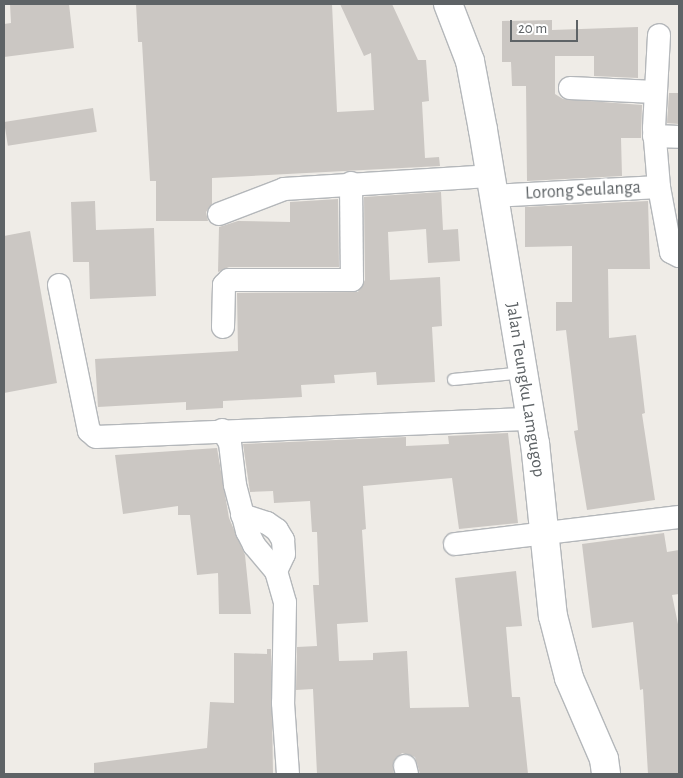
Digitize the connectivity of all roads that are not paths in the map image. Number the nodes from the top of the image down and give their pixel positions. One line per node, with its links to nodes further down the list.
1 (448, 4): 8 (street, Jalan Teungku Lamgugop)
2 (659, 36): 4 (street)
3 (570, 88): 4 (street)
4 (655, 92): 5 (street)
5 (654, 136): 6 (street); 9 (street)
6 (679, 137)
7 (351, 183): 8 (street, Lorong Seulanga); 10 (street, Lorong Seulanga); 13 (street)
8 (490, 186): 9 (street, Lorong Seulanga); 14 (street, Jalan Teungku Lamgugop)
9 (659, 187): 11 (street, Lorong Seulanga)
10 (219, 214)
11 (679, 256)
12 (59, 285): 17 (street)
13 (223, 327)
14 (524, 372): 15 (lane); 16 (street, Jalan Teungku Lamgugop)
15 (453, 379)
16 (531, 419): 17 (street); 19 (street, Jalan Teungku Lamgugop)
17 (222, 430): 21 (street)
18 (679, 517): 19 (street)
19 (545, 531): 20 (street); 22 (street, Jalan Teungku Lamgugop)
20 (455, 544)
21 (288, 774)
22 (606, 774)

